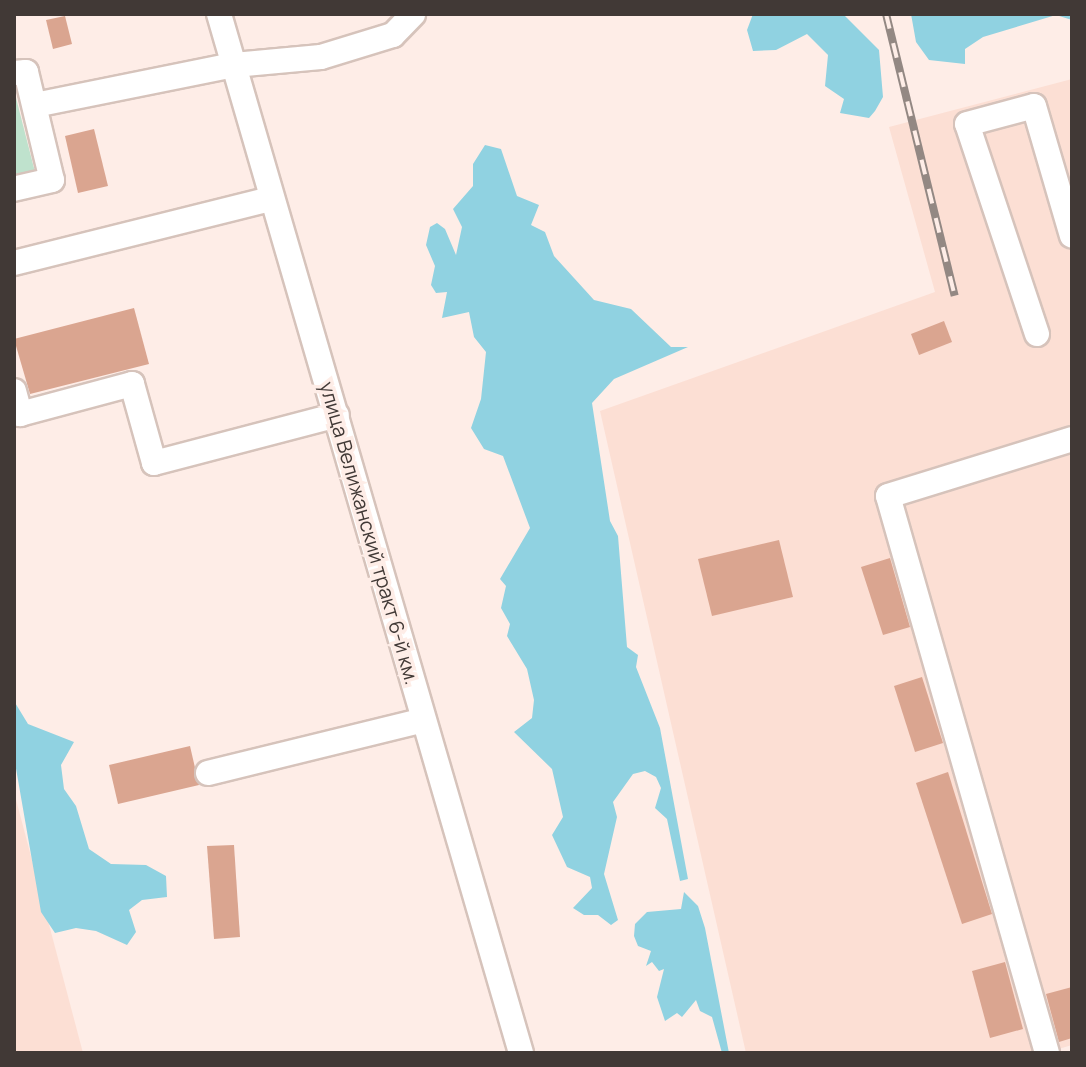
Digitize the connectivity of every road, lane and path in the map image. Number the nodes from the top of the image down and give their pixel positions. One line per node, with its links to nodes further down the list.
1 (219, 14): 3 (street, улица Велижанский тракт 6-й км.)
2 (413, 14): 3 (street)
3 (234, 65): 5 (street); 7 (street, улица Велижанский тракт 6-й км.)
4 (14, 73): 5 (street)
5 (35, 105): 6 (street)
6 (14, 189)
7 (270, 199): 9 (street); 12 (street, улица Велижанский тракт 6-й км.)
8 (1072, 236): 10 (street)
9 (14, 263)
10 (1037, 334)
11 (14, 391): 12 (street)
12 (337, 415): 14 (street, улица Велижанский тракт 6-й км.)
13 (1072, 439): 17 (street)
14 (424, 720): 15 (street); 16 (street, улица Велижанский тракт 6-й км.)
15 (208, 773)
16 (521, 1053)
17 (1047, 1053)

